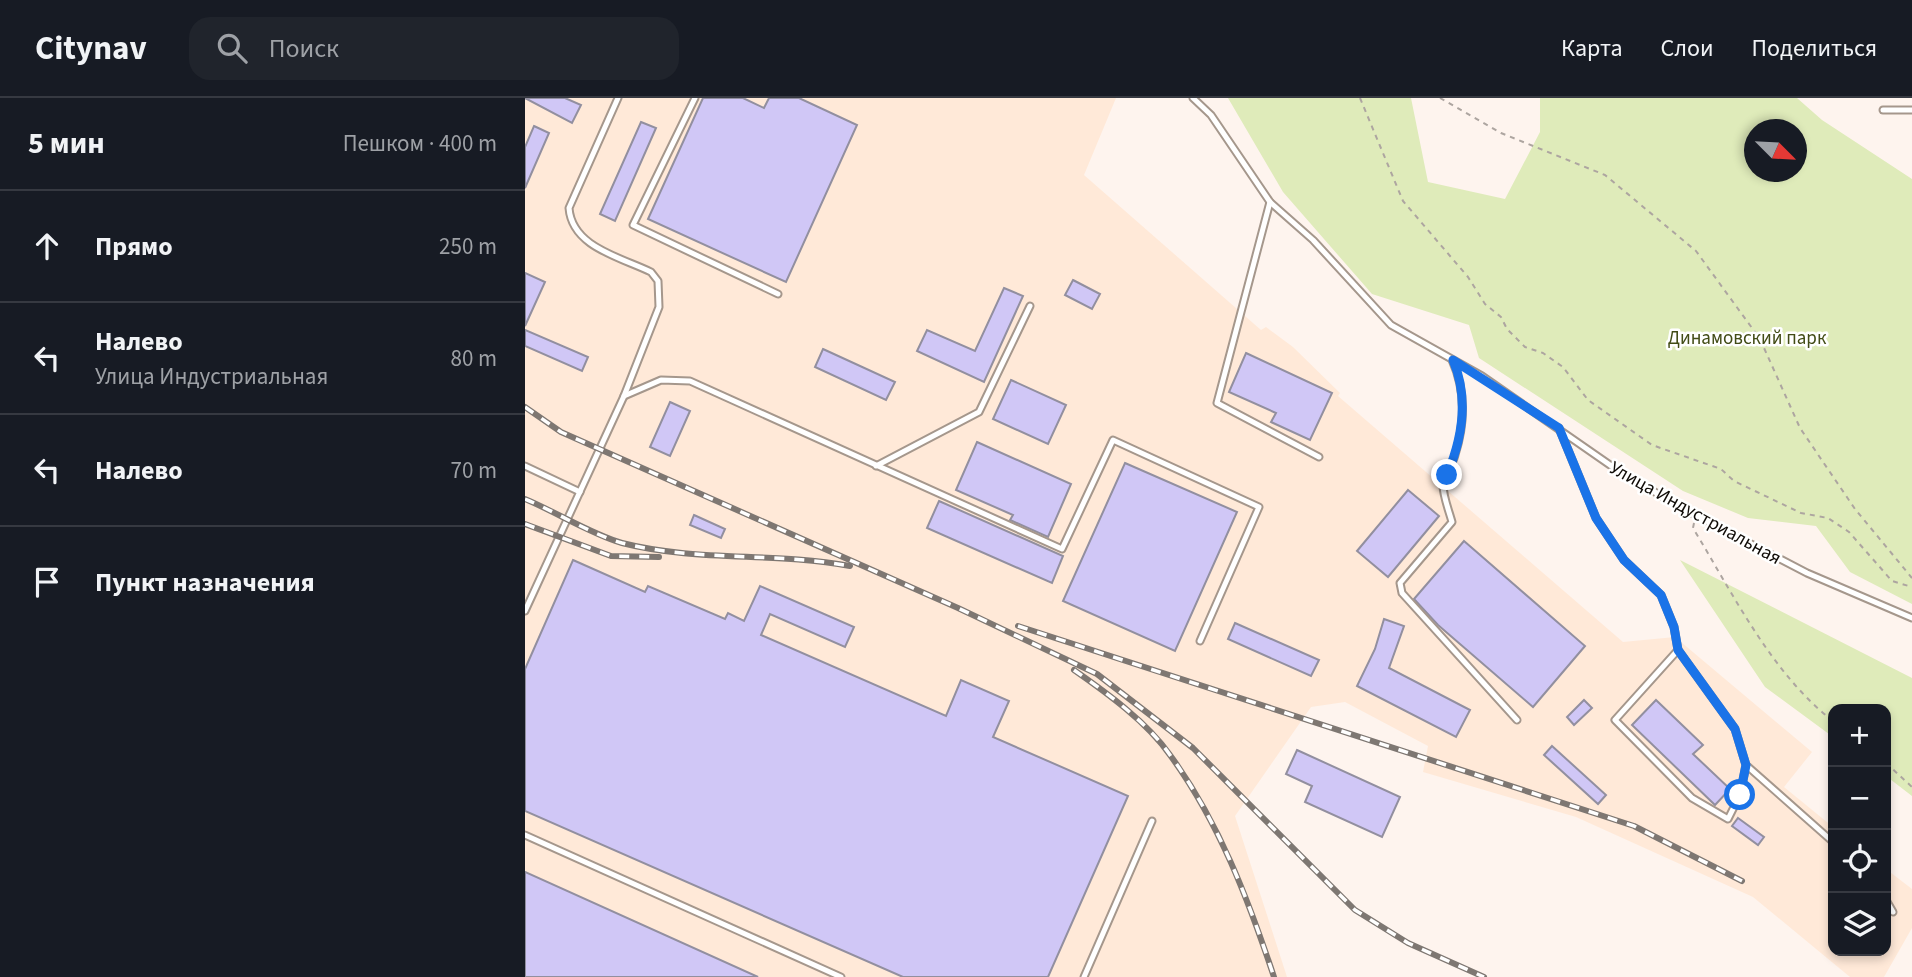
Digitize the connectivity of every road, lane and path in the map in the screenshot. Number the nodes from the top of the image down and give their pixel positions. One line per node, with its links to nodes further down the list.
1 (618, 98): 12 (lane)
2 (695, 98): 9 (lane)
3 (1193, 98): 8 (lane, Улица Индустриальная)
4 (1360, 98): 20 (path)
5 (1440, 98): 19 (path)
6 (1883, 110): 7 (lane)
7 (1912, 110)
8 (1270, 202): 11 (lane, Улица Индустриальная); 14 (lane)
9 (778, 294)
10 (1030, 306): 16 (lane)
11 (1453, 360): 13 (lane, Улица Индустриальная); 26 (lane)
12 (624, 396): 16 (lane); 17 (lane)
13 (1559, 428): 18 (lane, Улица Индустриальная); 24 (lane)
14 (1319, 457)
15 (525, 466): 17 (lane)
16 (876, 466): 23 (lane)
17 (580, 492): 21 (lane)
18 (1696, 515): 22 (lane, Улица Индустриальная); 25 (path)
19 (1912, 578)
20 (1912, 587)
21 (525, 611)
22 (1912, 618)
23 (1200, 641)
24 (1678, 650): 27 (lane); 27 (lane)
25 (1828, 717)
26 (1517, 720)
27 (1746, 765): 32 (lane)
28 (1890, 767): 29 (path)
29 (1912, 787)
30 (1152, 821): 36 (lane)
31 (525, 835): 35 (lane)
32 (1828, 838)
33 (1891, 909): 34 (lane)
34 (1893, 912)
35 (841, 977)
36 (1084, 977)

